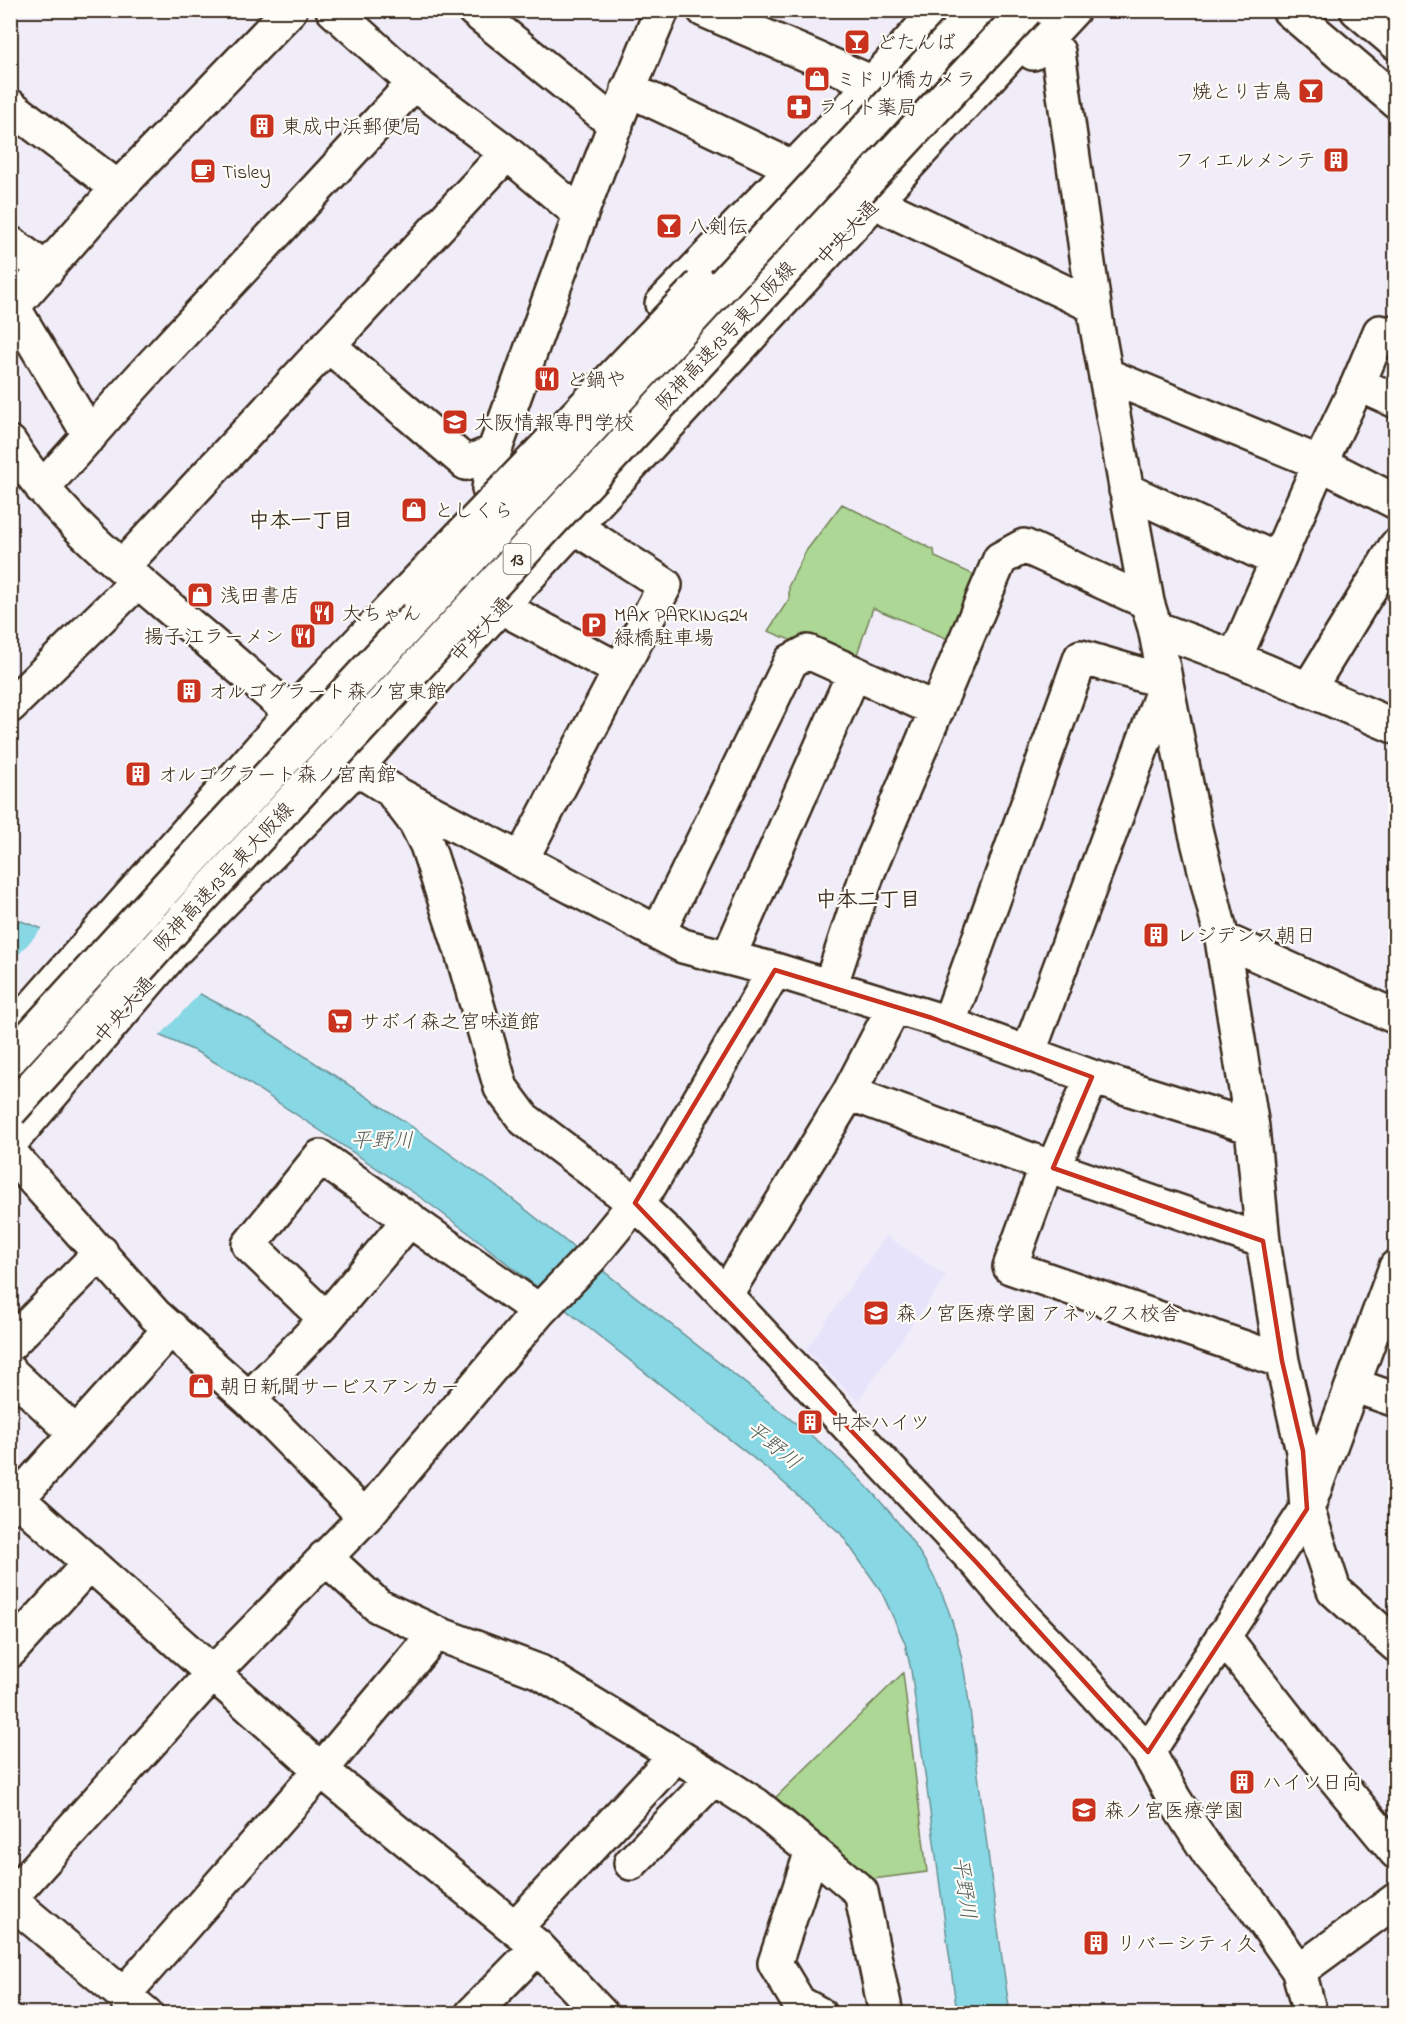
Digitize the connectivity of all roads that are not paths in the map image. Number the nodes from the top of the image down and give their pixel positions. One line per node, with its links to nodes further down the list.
1 (290, 10): 23 (main road)
2 (333, 10): 15 (main road)
3 (474, 10): 20 (main road)
4 (662, 10): 17 (main road)
5 (704, 10): 16 (main road)
6 (938, 10): 16 (main road)
7 (956, 10): 55 (main road, bridge)
8 (977, 10): 70 (main road, 阪神高速13号東大阪線 / 13, bridge)
9 (1026, 10): 73 (main road, 阪神高速13号東大阪線 / 13, bridge)
10 (1073, 10): 13 (main road)
11 (1289, 10): 18 (main road)
12 (1357, 10): 14 (main road)
13 (1047, 26): 24 (main road); 28 (main road); 57 (main road, 中央大通)
14 (1395, 43)
15 (414, 83): 21 (main road); 35 (main road)
16 (873, 83): 22 (main road)
17 (628, 89): 20 (main road); 22 (main road)
18 (1395, 101)
19 (10, 106): 23 (main road)
20 (616, 125): 25 (main road)
21 (507, 153): 25 (main road); 31 (main road)
22 (794, 168): 39 (main road)
23 (118, 188): 27 (main road)
24 (889, 209): 28 (main road); 42 (main road)
25 (580, 214): 36 (main road)
26 (10, 243): 27 (main road)
27 (47, 270): 29 (main road)
28 (1094, 306): 32 (main road)
29 (12, 308): 35 (main road)
30 (1395, 331): 33 (main road)
31 (328, 345): 36 (main road); 45 (main road)
32 (1106, 375): 37 (main road); 40 (main road)
33 (1358, 384): 34 (main road); 37 (main road)
34 (1395, 401)
35 (90, 436): 38 (main road)
36 (494, 452): 39 (main road)
37 (1320, 463): 41 (main road); 44 (main road)
38 (22, 470): 45 (main road)
39 (489, 489): 55 (main road)
40 (1126, 490): 44 (main road); 47 (main road)
41 (1395, 502)
42 (587, 535): 46 (main road); 49 (main road)
43 (1395, 546): 52 (main road)
44 (1277, 560): 48 (main road)
45 (130, 574): 53 (main road); 55 (main road)
46 (514, 614): 49 (main road); 57 (main road)
47 (1151, 615): 48 (main road); 51 (main road); 54 (main road)
48 (1235, 658): 52 (main road)
49 (620, 670): 59 (main road)
50 (854, 673): 54 (main road); 60 (main road); 62 (main road)
51 (1166, 682): 61 (main road); 67 (main road); 69 (main road)
52 (1308, 690): 56 (main road)
53 (10, 706)
54 (937, 710): 64 (main road)
55 (291, 714): 57 (main road); 68 (main road)
56 (1393, 722)
57 (356, 768): 58 (main road); 75 (main road, 中央大通)
58 (391, 790): 59 (main road); 78 (main road)
59 (521, 860): 60 (main road)
60 (658, 933): 62 (main road)
61 (1222, 939): 66 (main road); 74 (main road)
62 (728, 958): 63 (main road)
63 (775, 970): 64 (main road); 78 (main road)
64 (830, 987): 65 (main road)
65 (894, 1006): 67 (main road); 72 (main road)
66 (1395, 1017)
67 (948, 1025): 69 (main road)
68 (17, 1026)
69 (1028, 1054): 71 (main road)
70 (10, 1059)
71 (1092, 1077): 74 (main road); 77 (main road)
72 (849, 1093): 77 (main road); 83 (main road)
73 (10, 1111)
74 (1252, 1127): 80 (main road)
75 (10, 1143)
76 (10, 1153): 81 (main road)
77 (1050, 1166): 80 (main road); 88 (main road)
78 (635, 1203): 83 (main road); 84 (main road)
79 (410, 1219): 84 (main road); 85 (main road); 85 (main road)
80 (1263, 1241): 88 (main road)
81 (101, 1252): 86 (main road); 87 (main road)
82 (1395, 1267): 90 (main road)
83 (726, 1294): 104 (main road)
84 (543, 1308): 96 (main road)
85 (326, 1319): 91 (main road)
86 (171, 1328): 91 (main road); 93 (main road)
87 (10, 1344)
88 (1282, 1361): 95 (main road)
89 (10, 1372): 93 (main road)
90 (1353, 1385): 92 (main road); 95 (main road)
91 (249, 1399): 96 (main road)
92 (1395, 1400)
93 (75, 1432): 94 (main road)
94 (13, 1499): 98 (main road)
95 (1307, 1509): 100 (main road); 101 (main road)
96 (365, 1517): 97 (main road)
97 (326, 1557): 99 (main road); 103 (main road)
98 (90, 1563): 102 (main road); 103 (main road)
99 (436, 1633): 105 (main road); 106 (main road)
100 (1223, 1636): 104 (main road); 109 (main road)
101 (1395, 1645)
102 (10, 1652)
103 (212, 1674): 106 (main road); 111 (main road)
104 (1148, 1752): 114 (main road)
105 (676, 1755): 107 (main road); 113 (main road)
106 (321, 1770): 113 (main road); 115 (main road)
107 (714, 1778): 108 (main road); 110 (main road)
108 (812, 1851): 118 (main road); 119 (main road)
109 (1395, 1852)
110 (631, 1863)
111 (10, 1899): 115 (main road)
112 (1395, 1900): 114 (main road)
113 (526, 1937): 116 (main road); 117 (main road)
114 (1299, 1971): 120 (main road)
115 (135, 2004)
116 (472, 2013)
117 (601, 2013)
118 (819, 2013)
119 (886, 2013)
120 (1310, 2013)

